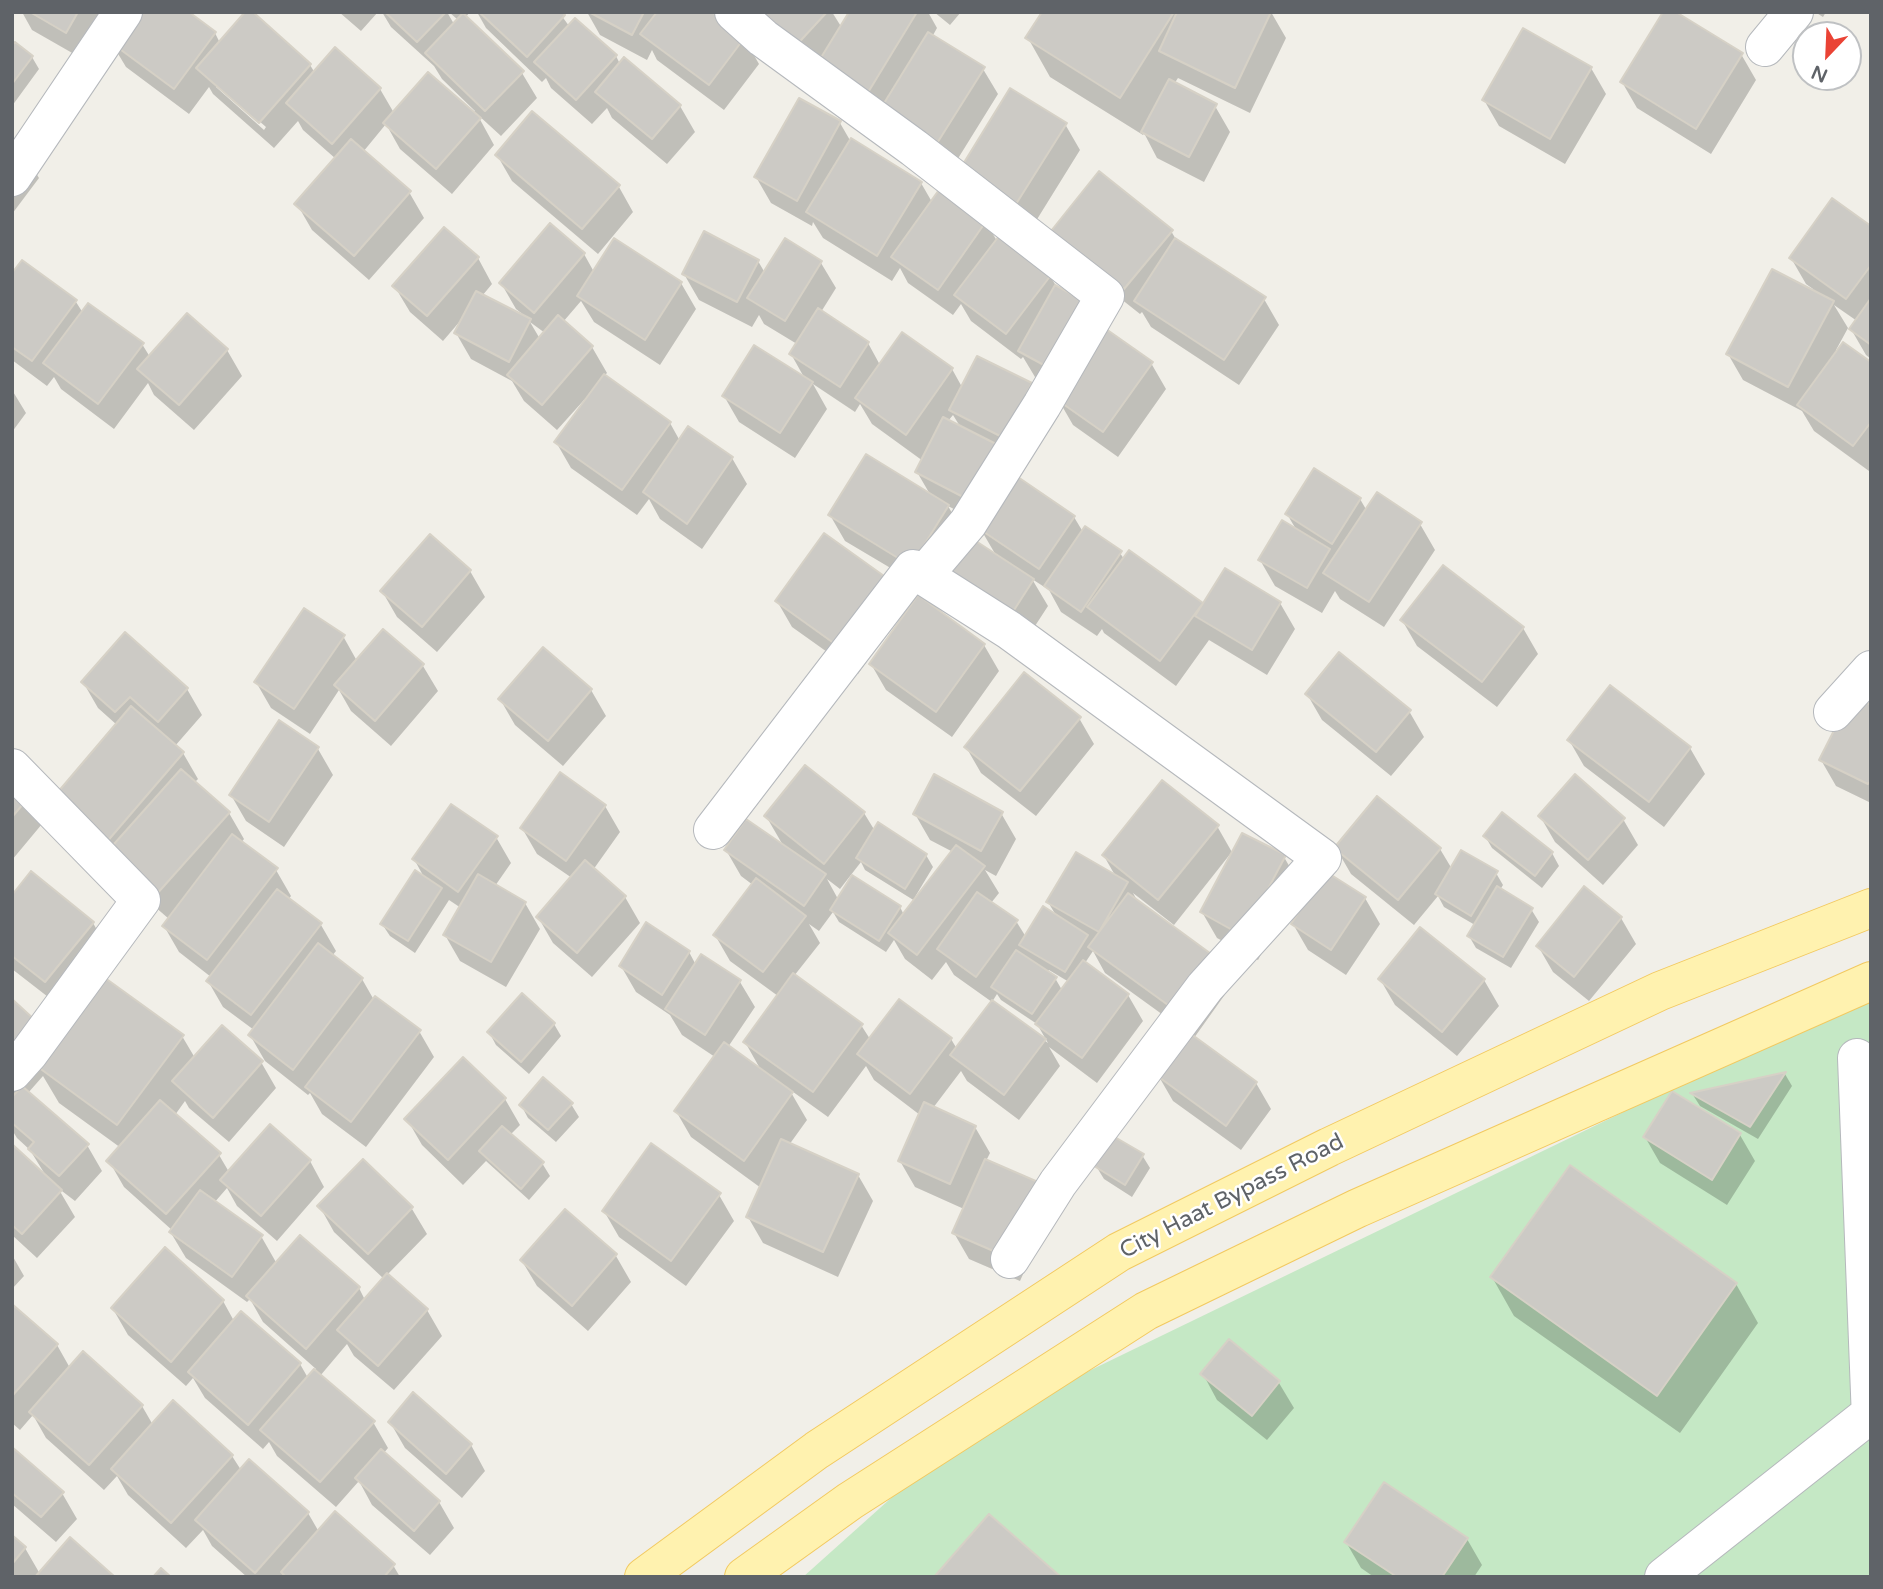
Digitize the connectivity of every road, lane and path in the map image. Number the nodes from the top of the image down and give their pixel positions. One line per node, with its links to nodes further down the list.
1 (123, 12): 5 (street)
2 (733, 12): 6 (street)
3 (1794, 12): 4 (street)
4 (1765, 47)
5 (12, 177)
6 (923, 576): 10 (street); 15 (street)
7 (1871, 670): 8 (street)
8 (1833, 712)
9 (12, 768): 14 (street)
10 (713, 830)
11 (1871, 908): 18 (main road, City Haat Bypass Road)
12 (1871, 981): 19 (main road)
13 (1857, 1058): 16 (street)
14 (12, 1072)
15 (1010, 1259)
16 (1868, 1286): 17 (street)
17 (1870, 1417): 20 (street)
18 (644, 1577)
19 (744, 1577)
20 (1664, 1577)

